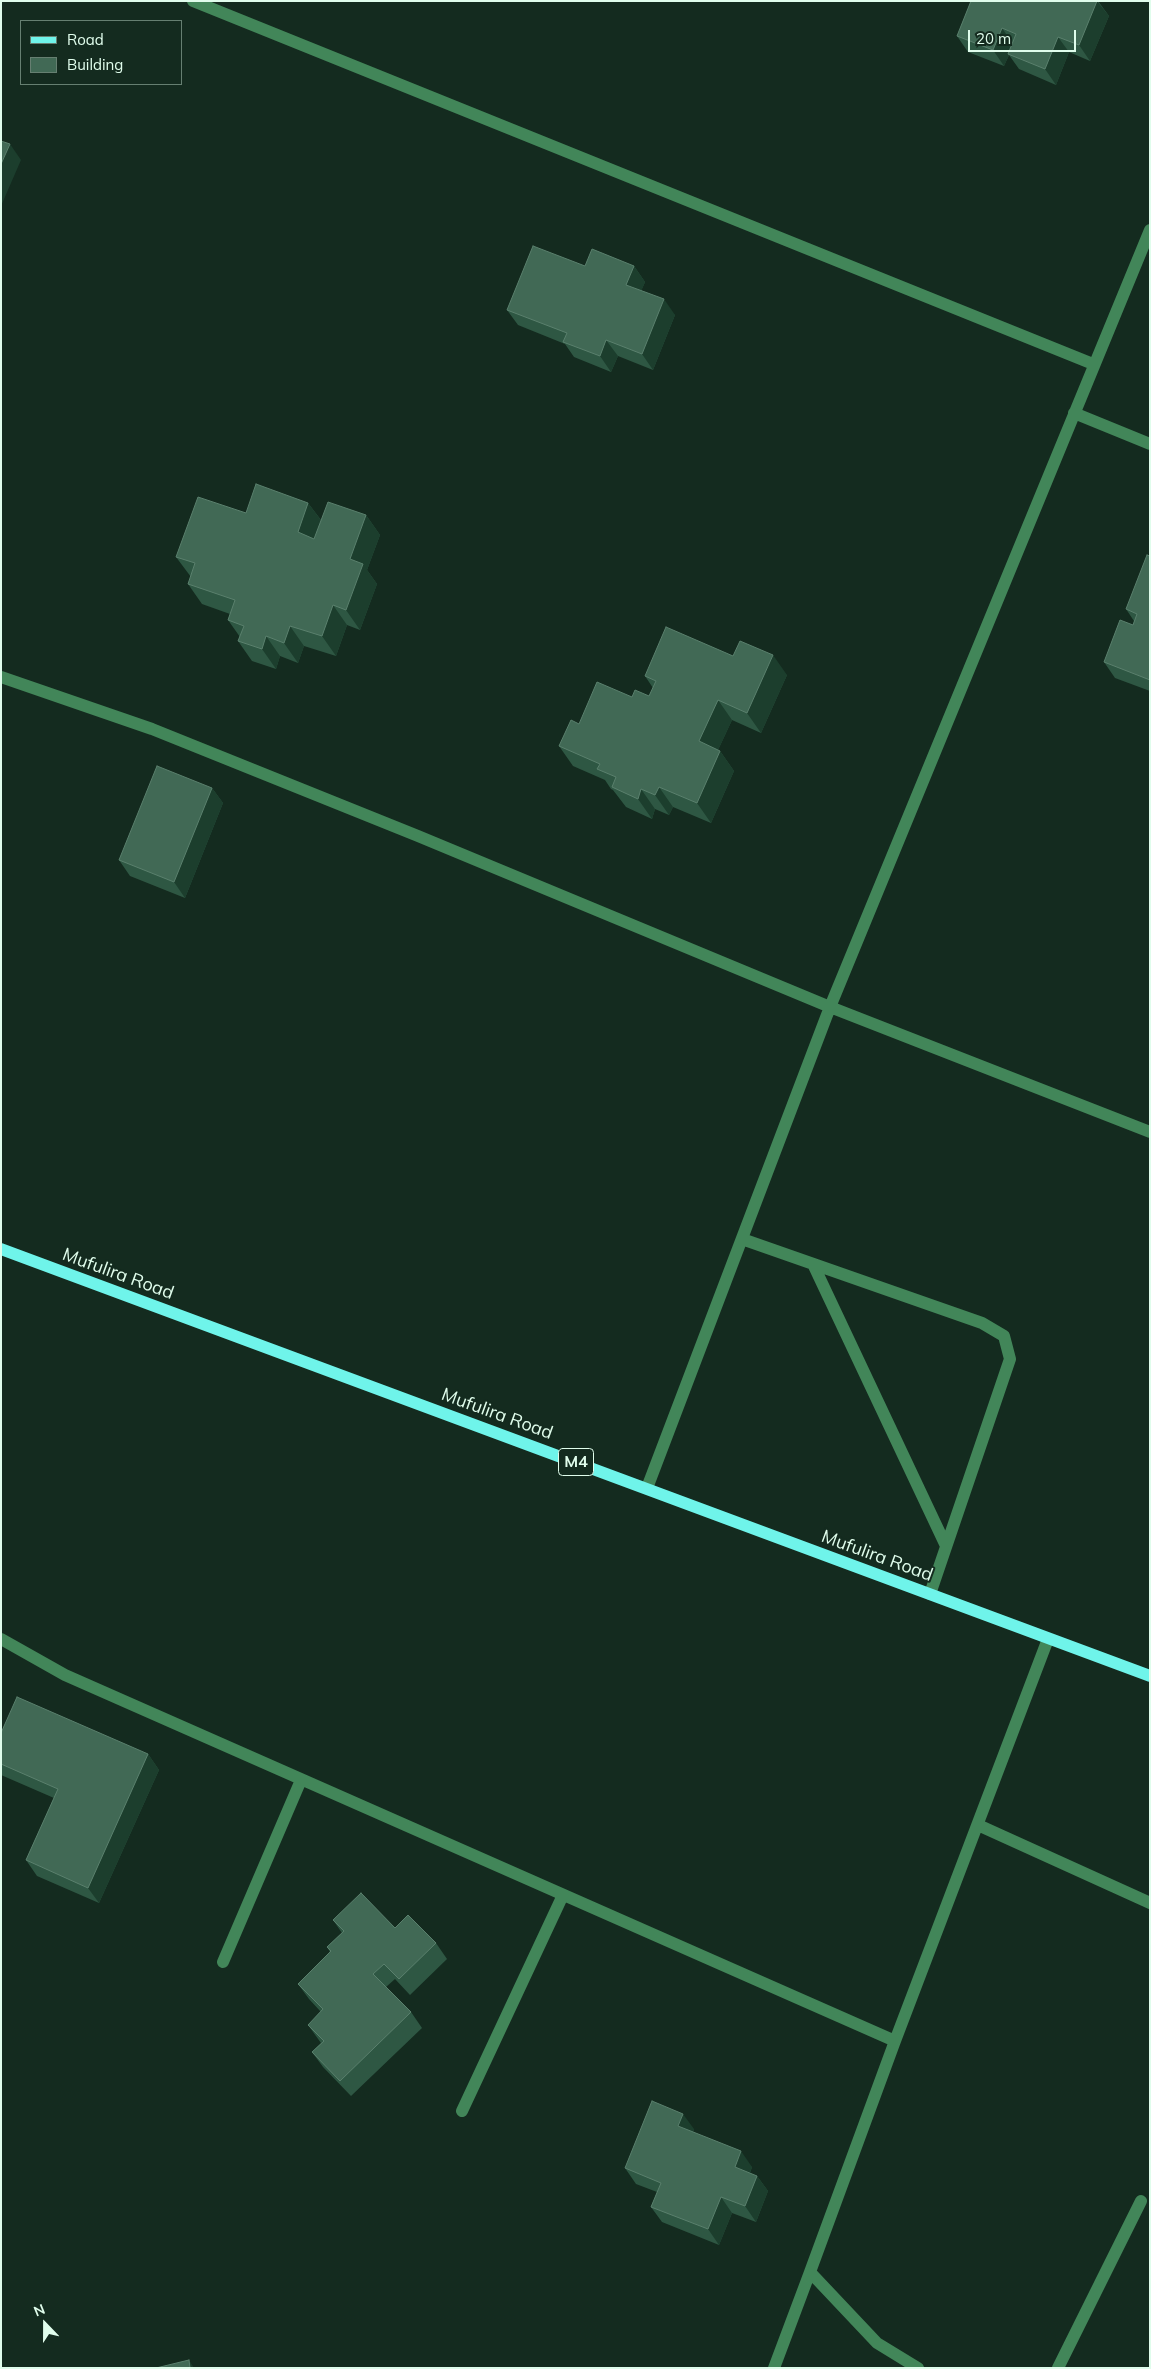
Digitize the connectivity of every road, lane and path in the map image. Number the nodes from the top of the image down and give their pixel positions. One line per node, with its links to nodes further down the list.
1 (193, 1): 3 (street)
2 (1150, 230): 3 (street)
3 (1093, 364): 4 (street)
4 (1074, 413): 5 (street); 7 (street)
5 (1150, 444)
6 (1, 677): 7 (street)
7 (830, 1007): 8 (street); 9 (street)
8 (1150, 1132)
9 (742, 1239): 11 (street); 12 (street)
10 (1, 1249): 12 (main road, Mufulira Road / M4)
11 (814, 1264): 13 (street); 13 (street)
12 (647, 1488): 14 (main road, Mufulira Road / M4)
13 (946, 1546): 14 (street)
14 (930, 1594): 16 (main road, Mufulira Road / M4)
15 (1, 1639): 18 (street)
16 (1048, 1639): 17 (main road, Mufulira Road / M4); 19 (street)
17 (1150, 1676)
18 (301, 1780): 20 (street); 22 (street)
19 (978, 1825): 21 (street); 23 (street)
20 (563, 1895): 23 (street); 24 (street)
21 (1150, 1903)
22 (224, 1962)
23 (895, 2042): 26 (street)
24 (462, 2111)
25 (1141, 2201): 29 (street)
26 (810, 2272): 27 (street); 28 (street)
27 (774, 2368)
28 (918, 2368)
29 (1058, 2368)

